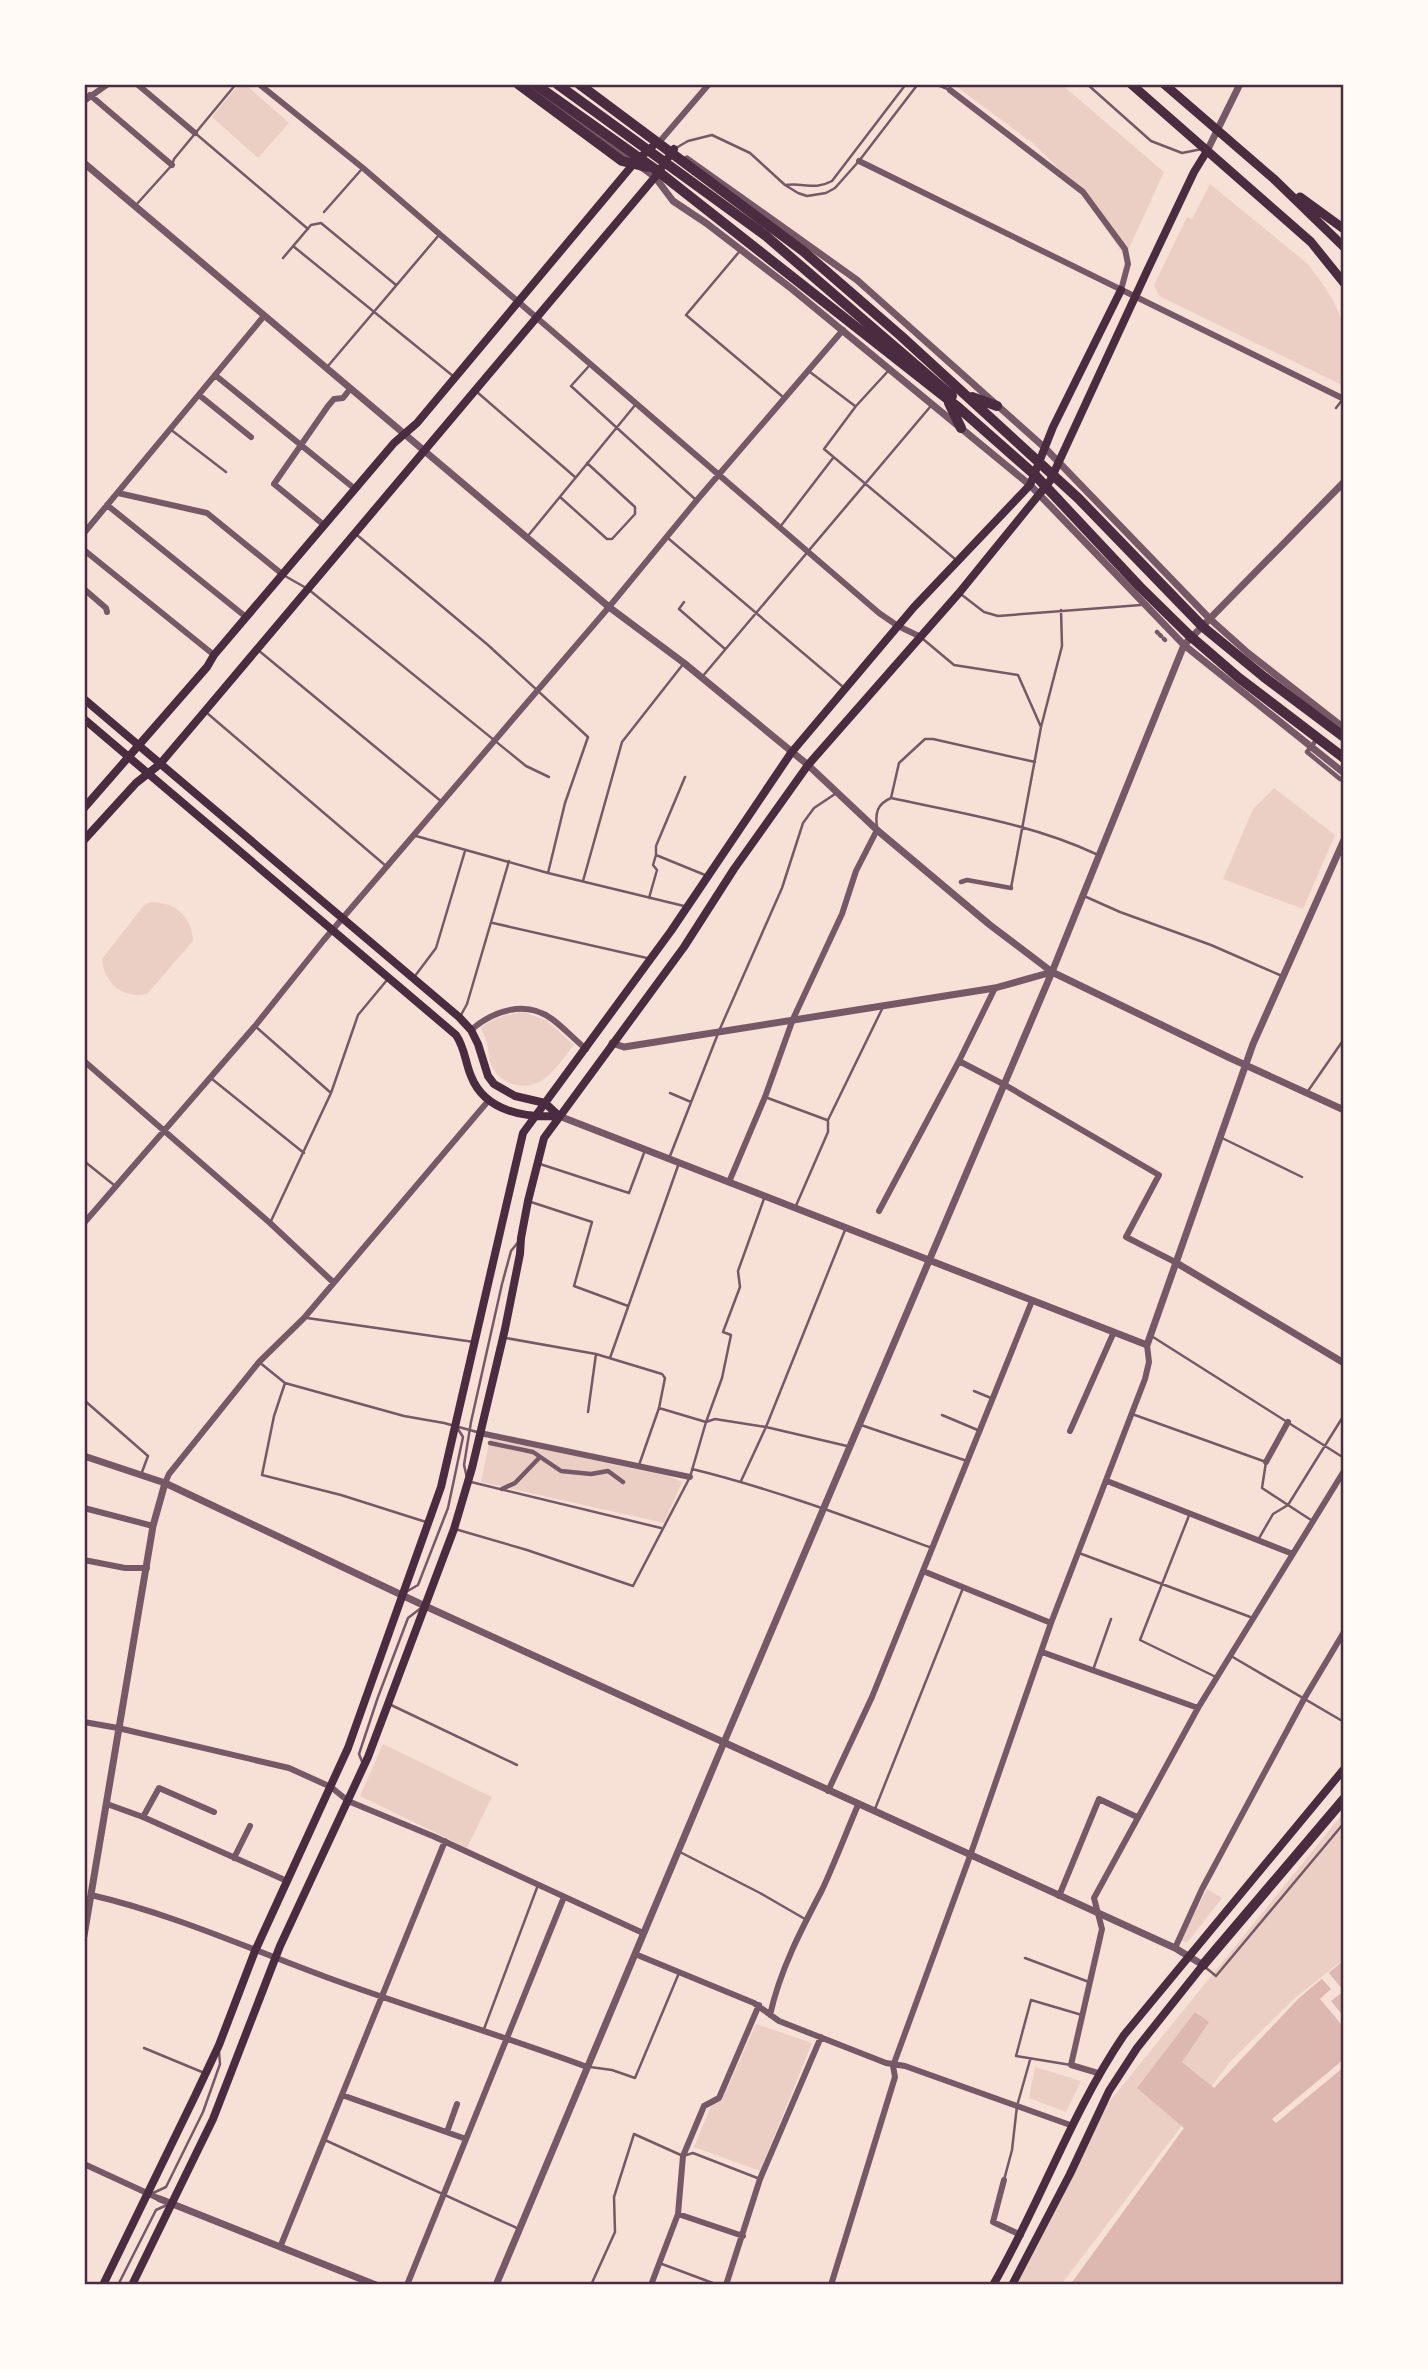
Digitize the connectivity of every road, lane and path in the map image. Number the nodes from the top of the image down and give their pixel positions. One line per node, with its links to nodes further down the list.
1 (108, 84): 20 (street)
2 (137, 84): 22 (street)
3 (236, 84): 22 (lane)
4 (259, 84): 30 (street)
5 (518, 84): 31 (highway)
6 (526, 84): 27 (street)
7 (535, 84): 31 (highway)
8 (557, 84): 58 (highway)
9 (579, 84): 132 (highway)
10 (584, 84): 23 (street)
11 (709, 84): 23 (street)
12 (906, 84): 33 (lane)
13 (918, 84): 26 (lane)
14 (935, 84): 19 (lane)
15 (1087, 84): 25 (lane)
16 (1131, 84): 25 (main road)
17 (1240, 84): 21 (street)
18 (1170, 86): 21 (main road)
19 (947, 87): 45 (street)
20 (87, 98): 29 (street)
21 (1218, 130): 25 (street); 32 (main road)
22 (195, 133): 29 (lane); 36 (lane)
23 (661, 140): 24 (street); 27 (main road)
24 (674, 149): 31 (main road); 33 (lane); 66 (street)
25 (1206, 150): 43 (main road); 46 (main road)
26 (859, 160): 33 (lane); 45 (street)
27 (635, 162): 31 (street); 47 (main road)
28 (84, 163): 34 (street)
29 (172, 165): 34 (lane)
30 (363, 169): 35 (lane); 38 (street)
31 (655, 173): 41 (street); 50 (main road); 138 (highway)
32 (1275, 180): 37 (main road); 40 (main road)
33 (785, 185)
34 (135, 206): 49 (street)
35 (324, 212)
36 (308, 229): 39 (lane); 44 (lane)
37 (1344, 229)
38 (439, 235): 44 (lane); 47 (street)
39 (293, 246): 42 (lane); 48 (lane)
40 (1344, 247)
41 (741, 250): 51 (street); 62 (lane)
42 (283, 258)
43 (1344, 283)
44 (396, 285): 48 (lane)
45 (1121, 290): 46 (street); 75 (main road)
46 (1135, 295): 63 (street); 79 (main road)
47 (519, 302): 50 (street); 57 (main road)
48 (372, 313): 53 (lane); 57 (lane)
49 (264, 316): 53 (street); 56 (street)
50 (536, 317): 52 (street); 60 (main road)
51 (843, 330): 54 (street); 55 (street)
52 (591, 364): 64 (street); 69 (lane)
53 (326, 368): 59 (street)
54 (890, 369): 65 (street); 67 (lane)
55 (808, 370): 62 (street); 67 (lane)
56 (215, 375): 61 (street); 74 (street)
57 (455, 378): 72 (main road)
58 (942, 387): 66 (highway); 70 (highway); 80 (highway)
59 (350, 389): 72 (street); 74 (street)
60 (474, 390): 76 (main road); 83 (lane)
61 (199, 395): 71 (street); 73 (street)
62 (783, 397): 82 (street)
63 (1343, 399): 68 (lane)
64 (636, 404): 69 (lane); 82 (street)
65 (932, 404): 70 (street); 86 (lane)
66 (997, 406): 75 (street)
67 (856, 407): 77 (lane)
68 (1336, 408)
69 (618, 426): 78 (lane); 92 (lane)
70 (961, 428): 87 (street)
71 (170, 429): 81 (lane); 89 (street)
72 (403, 433): 76 (street); 88 (main road)
73 (251, 437)
74 (301, 444): 88 (street); 94 (street)
75 (1045, 448): 79 (street); 80 (main road)
76 (424, 451): 97 (main road); 99 (street)
77 (833, 457): 86 (lane); 95 (lane)
78 (587, 463): 83 (lane); 91 (lane)
79 (1059, 463): 84 (main road); 114 (street)
80 (1036, 469): 84 (highway); 87 (main road)
81 (226, 472)
82 (718, 475): 92 (street); 95 (street)
83 (576, 477): 91 (lane)
84 (1050, 481): 90 (main road)
85 (1344, 482): 114 (street)
86 (865, 484): 101 (lane); 102 (lane)
87 (1030, 485): 90 (street); 102 (main road)
88 (355, 489): 94 (main road)
89 (118, 493): 93 (street); 103 (street)
90 (1040, 494): 106 (main road); 108 (street)
91 (560, 497): 99 (lane)
92 (697, 500): 98 (street)
93 (107, 505): 96 (street); 113 (street)
94 (324, 525): 103 (main road)
95 (779, 528): 101 (street)
96 (84, 533)
97 (355, 533): 105 (main road); 126 (lane)
98 (666, 537): 109 (street); 112 (lane)
99 (527, 538): 109 (street)
100 (84, 550): 122 (street)
101 (807, 551): 112 (lane); 115 (street)
102 (958, 561): 115 (main road)
103 (282, 574): 105 (lane); 113 (main road)
104 (84, 589): 111 (street)
105 (308, 589): 120 (main road); 133 (lane)
106 (960, 593): 110 (lane); 117 (main road)
107 (684, 603): 121 (lane)
108 (1145, 604): 110 (lane); 119 (street)
109 (610, 607): 123 (street); 126 (street)
110 (1061, 610): 130 (lane)
111 (107, 612)
112 (757, 612): 121 (lane); 125 (lane)
113 (246, 617): 122 (main road)
114 (1210, 620): 119 (street); 131 (street)
115 (898, 626): 117 (street); 125 (main road)
116 (1177, 633): 118 (street)
117 (920, 637): 130 (lane); 141 (main road)
118 (1162, 637)
119 (1184, 645): 143 (street); 157 (street)
120 (257, 649): 128 (main road); 148 (lane)
121 (726, 649): 124 (lane)
122 (214, 654): 135 (main road)
123 (684, 663): 124 (street); 162 (lane)
124 (701, 677): 136 (street)
125 (845, 689): 136 (main road)
126 (537, 691): 133 (street); 160 (lane)
127 (84, 699): 135 (main road)
128 (205, 711): 140 (main road); 159 (lane)
129 (84, 719): 137 (main road)
130 (1041, 727): 139 (lane)
131 (1344, 728)
132 (1344, 737)
133 (495, 740): 144 (lane); 148 (street)
134 (1314, 743): 143 (street)
135 (139, 746): 137 (main road); 140 (main road)
136 (791, 753): 141 (street); 161 (main road)
137 (129, 757): 142 (main road); 149 (main road)
138 (1344, 758)
139 (1035, 762): 147 (lane); 150 (lane)
140 (160, 764): 142 (main road); 168 (main road)
141 (808, 765): 146 (street); 184 (main road)
142 (147, 772): 153 (main road); 170 (main road)
143 (1342, 776)
144 (550, 777)
145 (685, 777): 156 (lane)
146 (838, 792): 151 (street); 182 (lane)
147 (891, 798): 150 (lane); 151 (lane)
148 (442, 802): 152 (street)
149 (84, 808)
150 (1024, 827): 157 (lane); 164 (lane)
151 (877, 830): 172 (street); 179 (street)
152 (413, 835): 155 (lane); 159 (street)
153 (84, 840)
154 (1343, 845): 173 (street)
155 (465, 849): 158 (lane); 175 (lane)
156 (656, 855): 161 (lane); 166 (lane)
157 (1100, 856): 165 (street)
158 (510, 861): 160 (lane); 169 (lane)
159 (386, 866): 168 (street)
160 (548, 873): 162 (lane)
161 (708, 876): 167 (main road)
162 (583, 881): 166 (lane)
163 (961, 882): 164 (street)
164 (1011, 888)
165 (1084, 896): 172 (street); 173 (lane)
166 (649, 898): 167 (lane)
167 (687, 907): 171 (main road)
168 (342, 919): 170 (street); 175 (main road)
169 (493, 923): 171 (lane); 178 (lane)
170 (332, 930): 174 (main road); 180 (street)
171 (651, 959): 185 (main road)
172 (1052, 972): 176 (street); 188 (street); 190 (street)
173 (1283, 976): 188 (street)
174 (390, 978): 192 (lane); 195 (main road)
175 (413, 979): 178 (main road)
176 (995, 988): 177 (street); 187 (street)
177 (885, 1004): 179 (street); 201 (lane)
178 (459, 1017): 181 (main road)
179 (793, 1018): 182 (street); 194 (street)
180 (255, 1026): 189 (street); 192 (lane)
181 (471, 1030): 185 (street); 197 (main road)
182 (719, 1031): 184 (street); 196 (lane)
183 (1344, 1039): 191 (lane)
184 (612, 1043): 199 (main road)
185 (586, 1049): 197 (main road)
186 (84, 1061): 202 (street)
187 (959, 1061): 190 (street); 216 (street)
188 (1246, 1065): 191 (street); 203 (street)
189 (209, 1077): 202 (street); 205 (lane)
190 (1004, 1085): 221 (street); 222 (street)
191 (1307, 1092): 198 (street)
192 (331, 1093): 205 (lane)
193 (670, 1093): 196 (lane)
194 (765, 1097): 201 (lane); 211 (street)
195 (489, 1100): 200 (main road); 223 (street)
196 (691, 1102): 206 (lane)
197 (545, 1103): 199 (main road); 200 (main road)
198 (1344, 1110)
199 (559, 1116): 200 (main road); 204 (street); 208 (main road)
200 (534, 1117): 230 (main road)
201 (828, 1120): 215 (lane)
202 (164, 1131): 212 (street); 218 (street)
203 (1220, 1137): 210 (lane); 222 (street)
204 (645, 1150): 206 (street); 208 (lane)
205 (304, 1153): 218 (lane)
206 (668, 1159): 209 (street)
207 (84, 1161): 212 (lane)
208 (537, 1163): 214 (main road)
209 (680, 1163): 211 (street); 225 (lane)
210 (1302, 1177)
211 (729, 1182): 213 (street)
212 (116, 1187): 217 (street)
213 (765, 1196): 215 (street); 245 (lane)
214 (528, 1201): 220 (main road); 225 (lane)
215 (795, 1208): 219 (street)
216 (879, 1211)
217 (84, 1223)
218 (270, 1223): 223 (street)
219 (846, 1227): 221 (street); 249 (lane)
220 (521, 1238): 229 (main road); 250 (lane)
221 (929, 1260): 224 (street); 247 (street)
222 (1175, 1262): 228 (street); 235 (street)
223 (333, 1282): 226 (street)
224 (1032, 1301): 227 (street); 238 (street)
225 (628, 1306): 233 (lane)
226 (304, 1318): 230 (lane); 234 (street)
227 (1113, 1334): 231 (street); 252 (street)
228 (1150, 1335): 231 (street); 246 (lane)
229 (502, 1338): 232 (lane); 253 (main road)
230 (476, 1342): 248 (main road)
231 (1147, 1345): 242 (street)
232 (596, 1354): 233 (lane); 241 (lane)
233 (610, 1358): 240 (lane)
234 (260, 1362): 236 (lane); 270 (street)
235 (1344, 1363)
236 (285, 1383): 248 (lane); 277 (lane)
237 (974, 1391): 238 (lane)
238 (993, 1399): 251 (street)
239 (84, 1400): 265 (lane)
240 (659, 1408): 245 (lane); 262 (lane)
241 (588, 1412)
242 (1132, 1414): 261 (lane); 268 (street)
243 (942, 1415): 251 (lane)
244 (1344, 1415): 255 (lane)
245 (706, 1422): 249 (lane); 264 (lane)
246 (1287, 1422): 255 (lane); 261 (street)
247 (859, 1424): 256 (street); 260 (lane)
248 (456, 1426): 250 (lane); 277 (main road); 290 (lane)
249 (766, 1427): 256 (lane); 267 (lane)
250 (469, 1430): 253 (lane); 266 (lane)
251 (979, 1431): 260 (street)
252 (1070, 1431)
253 (480, 1433): 262 (street); 266 (main road)
254 (490, 1443): 258 (street)
255 (1326, 1445): 259 (lane); 272 (lane)
256 (849, 1447): 274 (street)
257 (84, 1456): 265 (street)
258 (540, 1457): 269 (street); 271 (street)
259 (1344, 1458)
260 (967, 1461): 282 (street)
261 (1266, 1462): 272 (lane)
262 (639, 1466): 264 (street)
263 (1344, 1471): 276 (street)
264 (691, 1473): 267 (lane); 279 (lane)
265 (141, 1475): 270 (street)
266 (467, 1481): 271 (lane); 280 (main road)
267 (741, 1481): 274 (lane)
268 (1107, 1481): 275 (street); 283 (street)
269 (624, 1482)
270 (165, 1483): 278 (street); 290 (street)
271 (502, 1489): 279 (lane)
272 (1288, 1505): 276 (lane); 281 (lane)
273 (84, 1508): 278 (street)
274 (823, 1508): 282 (lane); 306 (street)
275 (1190, 1513): 281 (street); 288 (lane)
276 (1312, 1521): 284 (street)
277 (429, 1523): 290 (main road)
278 (153, 1526): 286 (street)
279 (661, 1528): 280 (lane)
280 (454, 1529): 291 (main road)
281 (1258, 1540): 284 (street)
282 (932, 1548): 287 (street)
283 (1077, 1552): 288 (lane); 294 (street)
284 (1293, 1554): 292 (street)
285 (84, 1560): 286 (street)
286 (146, 1568): 305 (street)
287 (923, 1571): 289 (street); 311 (street)
288 (1163, 1585): 292 (lane); 299 (lane)
289 (962, 1588): 294 (street); 317 (lane)
290 (402, 1595): 291 (street); 310 (main road)
291 (425, 1606): 301 (main road); 306 (street); 307 (lane)
292 (1253, 1618): 297 (street)
293 (1111, 1619): 298 (lane)
294 (1051, 1623): 296 (street)
295 (1344, 1632): 300 (street)
296 (1042, 1652): 298 (street); 324 (street)
297 (1231, 1656): 299 (street); 300 (lane)
298 (1093, 1670): 302 (street)
299 (1216, 1677): 302 (street)
300 (1304, 1699): 304 (lane); 336 (street)
301 (389, 1704): 307 (main road); 308 (lane)
302 (1198, 1708): 319 (street)
303 (84, 1722): 305 (street)
304 (1344, 1722)
305 (118, 1728): 310 (street); 314 (street)
306 (724, 1742): 311 (street); 323 (street)
307 (363, 1764): 313 (main road)
308 (517, 1765)
309 (1344, 1769): 339 (main road)
310 (331, 1787): 313 (street); 326 (main road)
311 (828, 1791): 315 (street)
312 (1344, 1799): 342 (highway)
313 (348, 1801): 322 (street); 340 (main road)
314 (107, 1804): 318 (street); 328 (street)
315 (858, 1805): 317 (street); 333 (street)
316 (214, 1812): 318 (street)
317 (874, 1812): 324 (street)
318 (143, 1817): 325 (street)
319 (1137, 1817): 329 (street); 331 (street)
320 (1344, 1823): 342 (lane)
321 (250, 1826): 325 (street)
322 (445, 1841): 327 (street); 345 (street)
323 (678, 1851): 333 (lane); 334 (street)
324 (970, 1856): 329 (street); 356 (street)
325 (234, 1858): 326 (street)
326 (287, 1881): 337 (main road)
327 (538, 1885): 330 (street); 349 (lane)
328 (91, 1895): 332 (street); 337 (street)
329 (1059, 1896): 331 (street)
330 (564, 1897): 334 (street); 350 (street)
331 (1099, 1914): 336 (street); 344 (street)
332 (85, 1918): 335 (street)
333 (805, 1919): 347 (street)
334 (643, 1933): 338 (street)
335 (84, 1936)
336 (1175, 1948): 339 (street)
337 (255, 1951): 340 (street); 352 (main road)
338 (635, 1954): 343 (street); 357 (street)
339 (1189, 1956): 342 (street); 359 (main road)
340 (275, 1958): 345 (street); 374 (main road)
341 (1025, 1958): 344 (lane)
342 (1203, 1965): 393 (main road)
343 (679, 1973): 346 (street); 357 (lane)
344 (1089, 1982): 348 (street)
345 (382, 1997): 349 (street); 360 (street)
346 (759, 2006): 347 (street); 367 (street)
347 (770, 2015): 351 (street)
348 (1082, 2015): 354 (lane); 355 (street)
349 (484, 2030): 350 (street)
350 (507, 2037): 357 (street); 366 (street)
351 (821, 2037): 356 (street); 369 (street)
352 (219, 2045): 358 (main road); 372 (lane)
353 (144, 2048): 358 (lane)
354 (1030, 2059): 355 (lane); 362 (lane)
355 (1071, 2065): 359 (street)
356 (893, 2066): 362 (street); 391 (street)
357 (587, 2067): 376 (street)
358 (206, 2073): 372 (main road)
359 (1098, 2073): 363 (main road)
360 (342, 2095): 364 (street); 365 (street)
361 (457, 2104): 364 (street)
362 (1017, 2106): 363 (street); 370 (lane)
363 (1073, 2126): 377 (main road)
364 (447, 2132): 366 (street)
365 (324, 2139): 371 (lane); 379 (street)
366 (466, 2139): 371 (street)
367 (683, 2156): 369 (lane); 375 (street); 387 (lane)
368 (84, 2164): 372 (street)
369 (761, 2179): 378 (street)
370 (1004, 2180): 377 (street)
371 (443, 2194): 376 (lane); 385 (street)
372 (149, 2195): 373 (street); 381 (main road)
373 (160, 2199): 374 (street)
374 (172, 2203): 379 (street); 382 (lane); 383 (main road)
375 (678, 2214): 378 (street); 380 (street)
376 (519, 2229): 386 (street)
377 (1021, 2235): 392 (main road)
378 (743, 2236): 390 (street)
379 (281, 2245): 384 (street)
380 (659, 2263): 388 (street); 389 (lane)
381 (103, 2285)
382 (118, 2285)
383 (132, 2285)
384 (376, 2285)
385 (407, 2285)
386 (496, 2285)
387 (591, 2285)
388 (651, 2285)
389 (718, 2285)
390 (726, 2285)
391 (831, 2285)
392 (993, 2285)
393 (1012, 2285)

